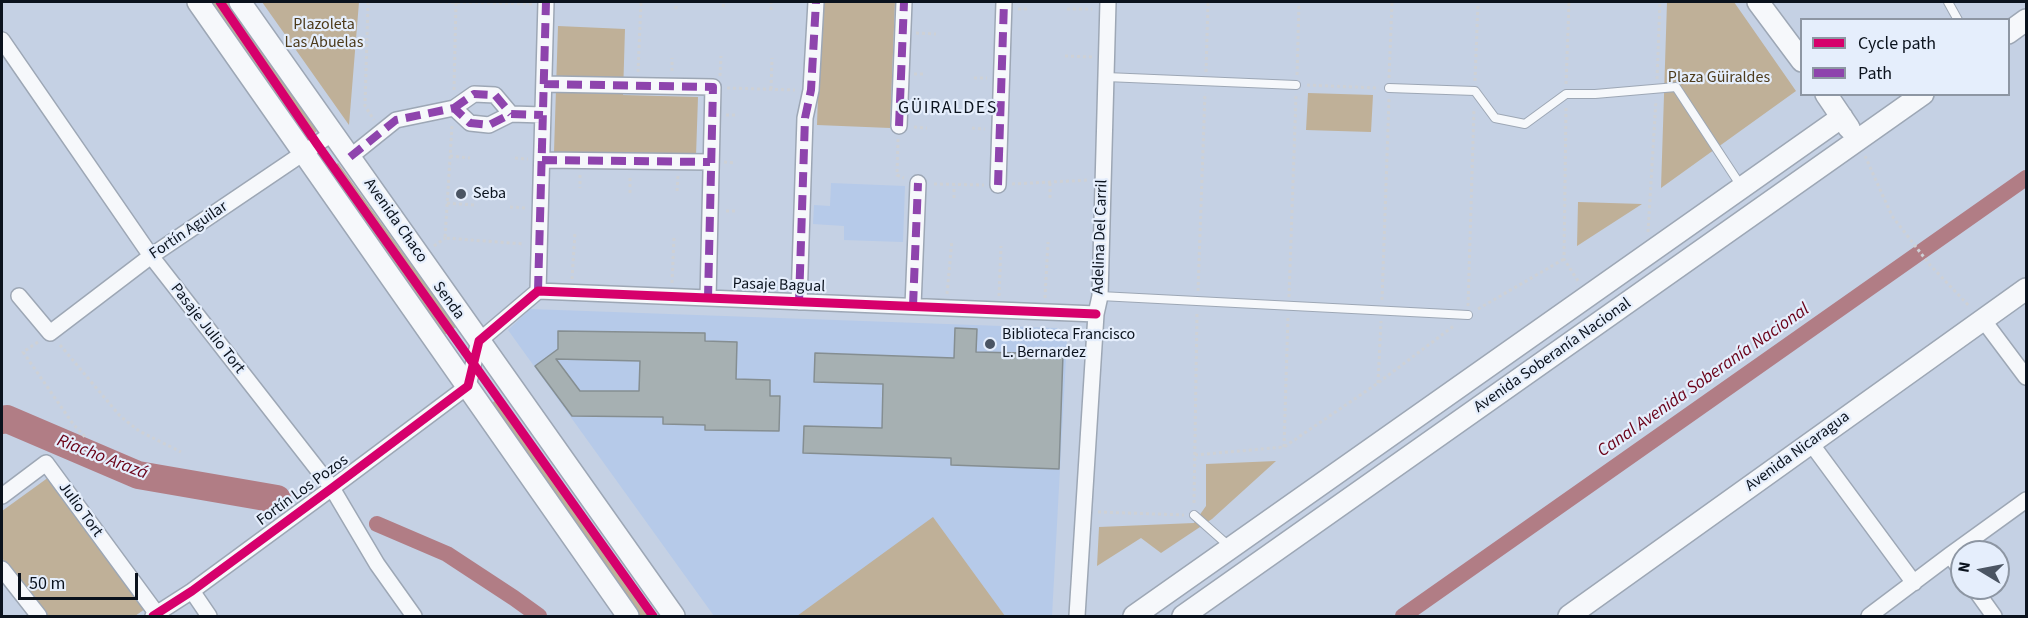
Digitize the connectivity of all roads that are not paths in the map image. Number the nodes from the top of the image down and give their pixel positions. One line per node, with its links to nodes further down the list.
1 (198, 2): 28 (main road)
2 (240, 2): 26 (main road, Avenida Chaco)
3 (816, 2): 41 (street)
4 (904, 2): 25 (street)
5 (1004, 2): 33 (street)
6 (1758, 2): 14 (main road)
7 (1948, 2): 10 (lane)
8 (546, 3): 16 (street)
9 (1108, 6): 15 (street, Adelina Del Carril)
10 (1957, 18)
11 (2026, 20): 12 (main road)
12 (2010, 32)
13 (2, 40): 35 (street, Pasaje Julio Tort)
14 (1800, 58)
15 (1106, 77): 17 (lane); 39 (street, Adelina Del Carril)
16 (544, 84): 23 (street); 31 (street)
17 (1296, 85)
18 (1389, 88): 34 (lane)
19 (1827, 96): 24 (main road)
20 (1920, 96): 27 (main road, Avenida Soberanía Nacional)
21 (454, 108): 22 (street); 22 (street); 29 (street)
22 (511, 114): 23 (street)
23 (543, 115): 30 (street)
24 (1842, 117): 27 (main road); 34 (main road, Avenida Soberanía Nacional)
25 (898, 126)
26 (333, 133): 28 (street, Fortín Aguilar); 29 (main road, Avenida Chaco)
27 (1858, 141): 69 (main road, Avenida Soberanía Nacional)
28 (304, 154): 35 (street, Fortín Aguilar); 48 (main road)
29 (350, 157): 46 (main road, Avenida Chaco)
30 (542, 160): 31 (street); 37 (street)
31 (710, 162): 40 (street)
32 (918, 183): 42 (street)
33 (998, 185)
34 (1742, 188): 55 (main road, Avenida Soberanía Nacional)
35 (150, 256): 38 (street, Fortín Aguilar); 50 (street, Pasaje Julio Tort)
36 (2026, 289): 45 (main road, Avenida Nicaragua)
37 (538, 291): 40 (street, Pasaje Bagual); 46 (street)
38 (19, 296)
39 (1100, 296): 43 (street, Adelina Del Carril); 44 (lane)
40 (708, 298): 41 (street, Pasaje Bagual)
41 (799, 302): 42 (street, Pasaje Bagual)
42 (913, 306): 43 (street, Pasaje Bagual)
43 (1096, 314): 67 (street, Adelina Del Carril)
44 (1468, 315)
45 (1984, 321): 47 (street); 49 (main road, Avenida Nicaragua)
46 (479, 341): 48 (street); 66 (main road, Avenida Chaco)
47 (2026, 377)
48 (468, 386): 50 (street, Fortín Los Pozos); 65 (main road)
49 (1810, 442): 58 (street); 70 (main road, Avenida Nicaragua)
50 (332, 488): 59 (street, Fortín Los Pozos); 64 (street, Pasaje Julio Tort)
51 (2, 496): 61 (street, Julio Tort)
52 (2026, 500): 54 (street)
53 (1194, 515): 55 (lane)
54 (1971, 540)
55 (1231, 548): 68 (main road, Avenida Soberanía Nacional)
56 (1950, 555): 58 (street)
57 (2, 569): 62 (street)
58 (1914, 583): 71 (street)
59 (192, 591): 61 (street, Fortín Los Pozos); 63 (street)
60 (1983, 600): 72 (street)
61 (155, 615)
62 (39, 616)
63 (209, 616)
64 (414, 616)
65 (628, 616)
66 (674, 616)
67 (1077, 616)
68 (1134, 616)
69 (1183, 616)
70 (1569, 616)
71 (1869, 616)
72 (1994, 616)

